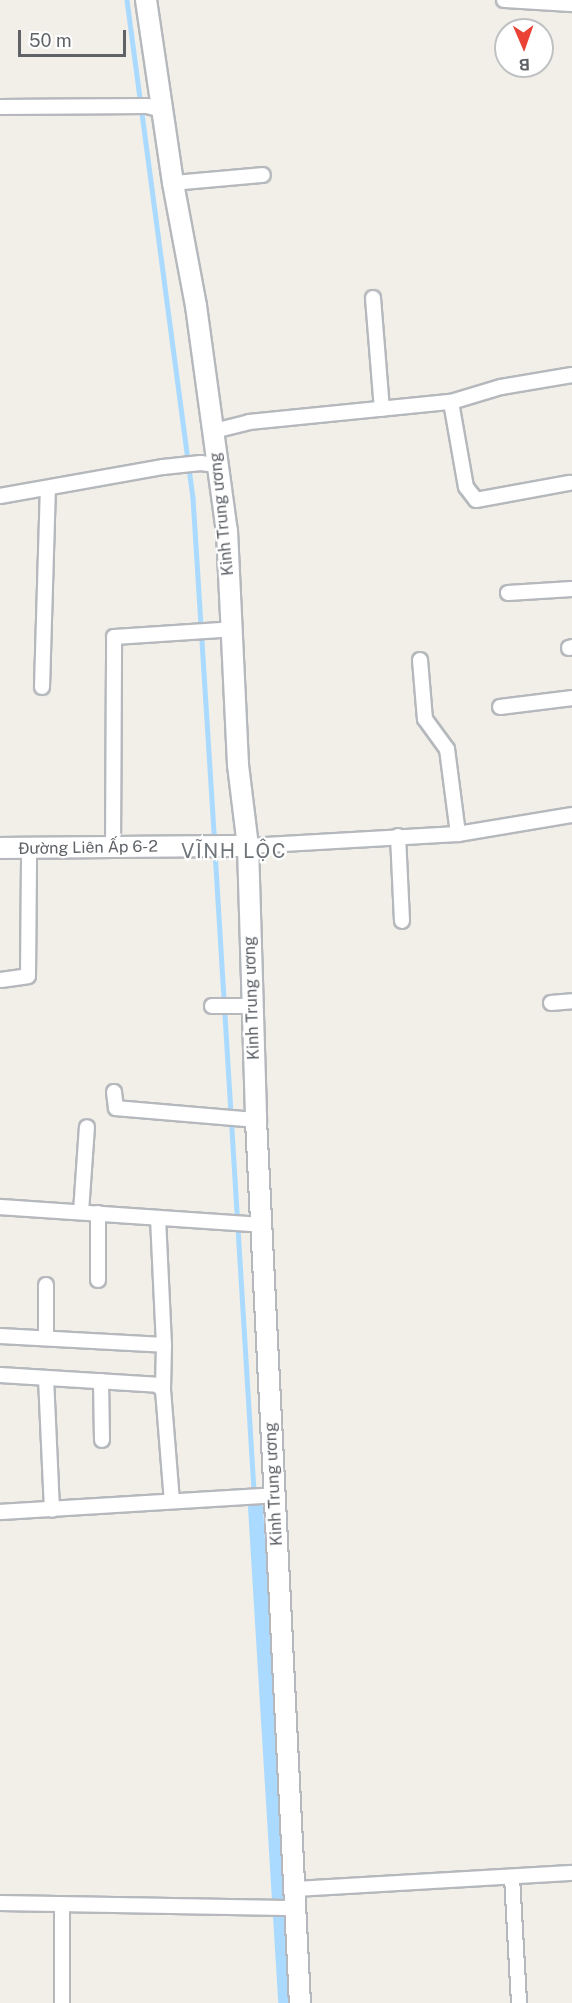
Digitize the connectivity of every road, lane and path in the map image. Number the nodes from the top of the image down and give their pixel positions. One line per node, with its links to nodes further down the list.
1 (146, 0): 5 (street, Kinh Trung ương)
2 (504, 0): 3 (street)
3 (572, 4)
4 (0, 107): 5 (street)
5 (148, 108): 7 (street, Kinh Trung ương)
6 (263, 175): 7 (street)
7 (173, 183): 12 (street, Kinh Trung ương)
8 (373, 298): 11 (street)
9 (572, 375): 10 (street)
10 (451, 402): 11 (street); 14 (street)
11 (382, 409): 12 (street)
12 (214, 431): 13 (street, Kinh Trung ương)
13 (209, 464): 15 (street); 19 (street, Kinh Trung ương)
14 (569, 483)
15 (48, 489): 16 (street); 21 (street)
16 (0, 496)
17 (572, 588): 18 (street)
18 (508, 594)
19 (233, 629): 27 (street, Kinh Trung ương); 30 (street)
20 (420, 660): 25 (street)
21 (42, 687)
22 (572, 698): 23 (street)
23 (501, 707)
24 (572, 814): 25 (street)
25 (458, 834): 26 (street)
26 (398, 836): 27 (street); 31 (street)
27 (241, 846): 30 (street, Đường Liên Ấp 6-2); 36 (street, Kinh Trung ương)
28 (0, 848): 29 (street, Đường Liên Ấp 6-2)
29 (29, 849): 30 (street, Đường Liên Ấp 6-2); 32 (street)
30 (113, 849)
31 (402, 921)
32 (1, 980)
33 (572, 1000): 34 (street)
34 (551, 1003)
35 (212, 1006): 36 (street)
36 (252, 1006): 38 (street, Kinh Trung ương)
37 (114, 1092): 38 (street)
38 (249, 1119): 44 (street, Kinh Trung ương)
39 (87, 1127): 41 (street)
40 (0, 1207): 41 (street)
41 (81, 1212): 42 (street)
42 (98, 1213): 43 (street); 45 (street)
43 (158, 1218): 44 (street); 49 (street)
44 (257, 1224): 55 (street, Kinh Trung ương)
45 (98, 1280)
46 (46, 1285): 48 (street)
47 (0, 1336): 48 (street)
48 (46, 1338): 49 (street)
49 (164, 1345): 53 (street)
50 (0, 1375): 51 (street)
51 (46, 1378): 52 (street); 57 (street)
52 (101, 1381): 53 (street); 54 (street)
53 (163, 1390): 56 (street)
54 (102, 1440)
55 (262, 1494): 56 (street); 61 (street, Kinh Trung ương)
56 (172, 1501): 57 (street)
57 (52, 1510): 58 (street)
58 (0, 1512)
59 (572, 1873): 60 (street)
60 (512, 1877): 61 (street); 67 (street)
61 (294, 1889): 64 (street, Kinh Trung ương)
62 (0, 1903): 63 (street)
63 (62, 1905): 64 (street); 65 (street)
64 (286, 1909): 66 (street, Kinh Trung ương)
65 (62, 2003)
66 (300, 2003)
67 (519, 2003)

